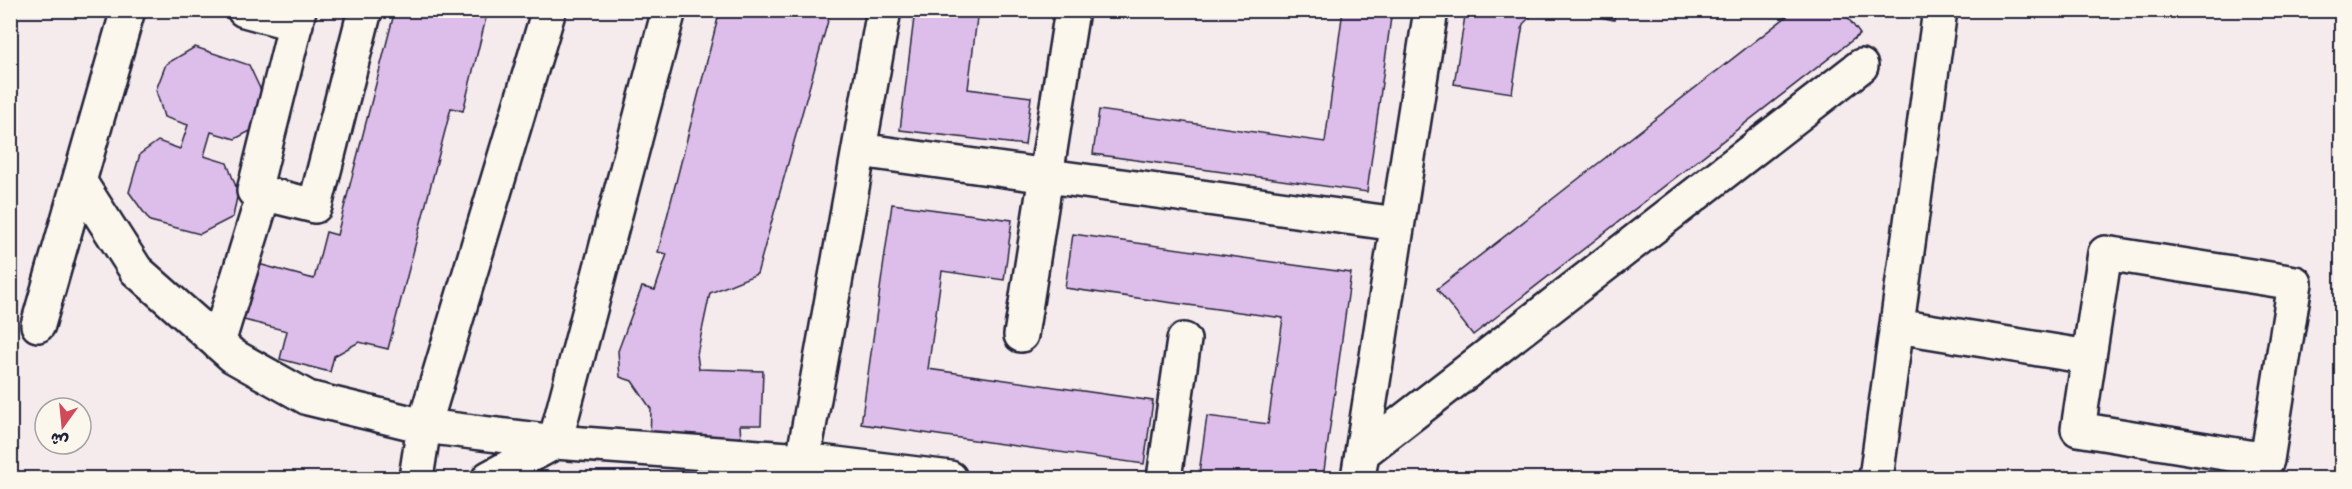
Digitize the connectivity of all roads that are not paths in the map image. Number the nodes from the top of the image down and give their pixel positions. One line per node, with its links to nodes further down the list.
1 (128, 10): 14 (street)
2 (244, 10): 10 (street)
3 (365, 10): 15 (street)
4 (549, 10): 23 (street)
5 (669, 10): 24 (street)
6 (884, 10): 12 (street)
7 (1072, 10): 13 (street)
8 (1431, 10): 16 (street)
9 (1940, 10): 18 (street)
10 (298, 17): 15 (street)
11 (1861, 66): 26 (street)
12 (859, 150): 13 (street); 25 (street)
13 (1046, 176): 16 (street); 19 (street)
14 (79, 181): 17 (street); 21 (street)
15 (264, 193): 21 (street)
16 (1397, 224): 26 (street)
17 (38, 325)
18 (1897, 326): 22 (street); 31 (street)
19 (1021, 335)
20 (1184, 340): 30 (street)
21 (218, 343): 23 (street)
22 (2089, 357): 22 (street)
23 (424, 426): 24 (street); 27 (street)
24 (555, 442): 25 (street); 28 (street)
25 (803, 460): 29 (street)
26 (1360, 466)
27 (416, 478)
28 (489, 478)
29 (950, 478)
30 (1164, 478)
31 (1876, 478)

